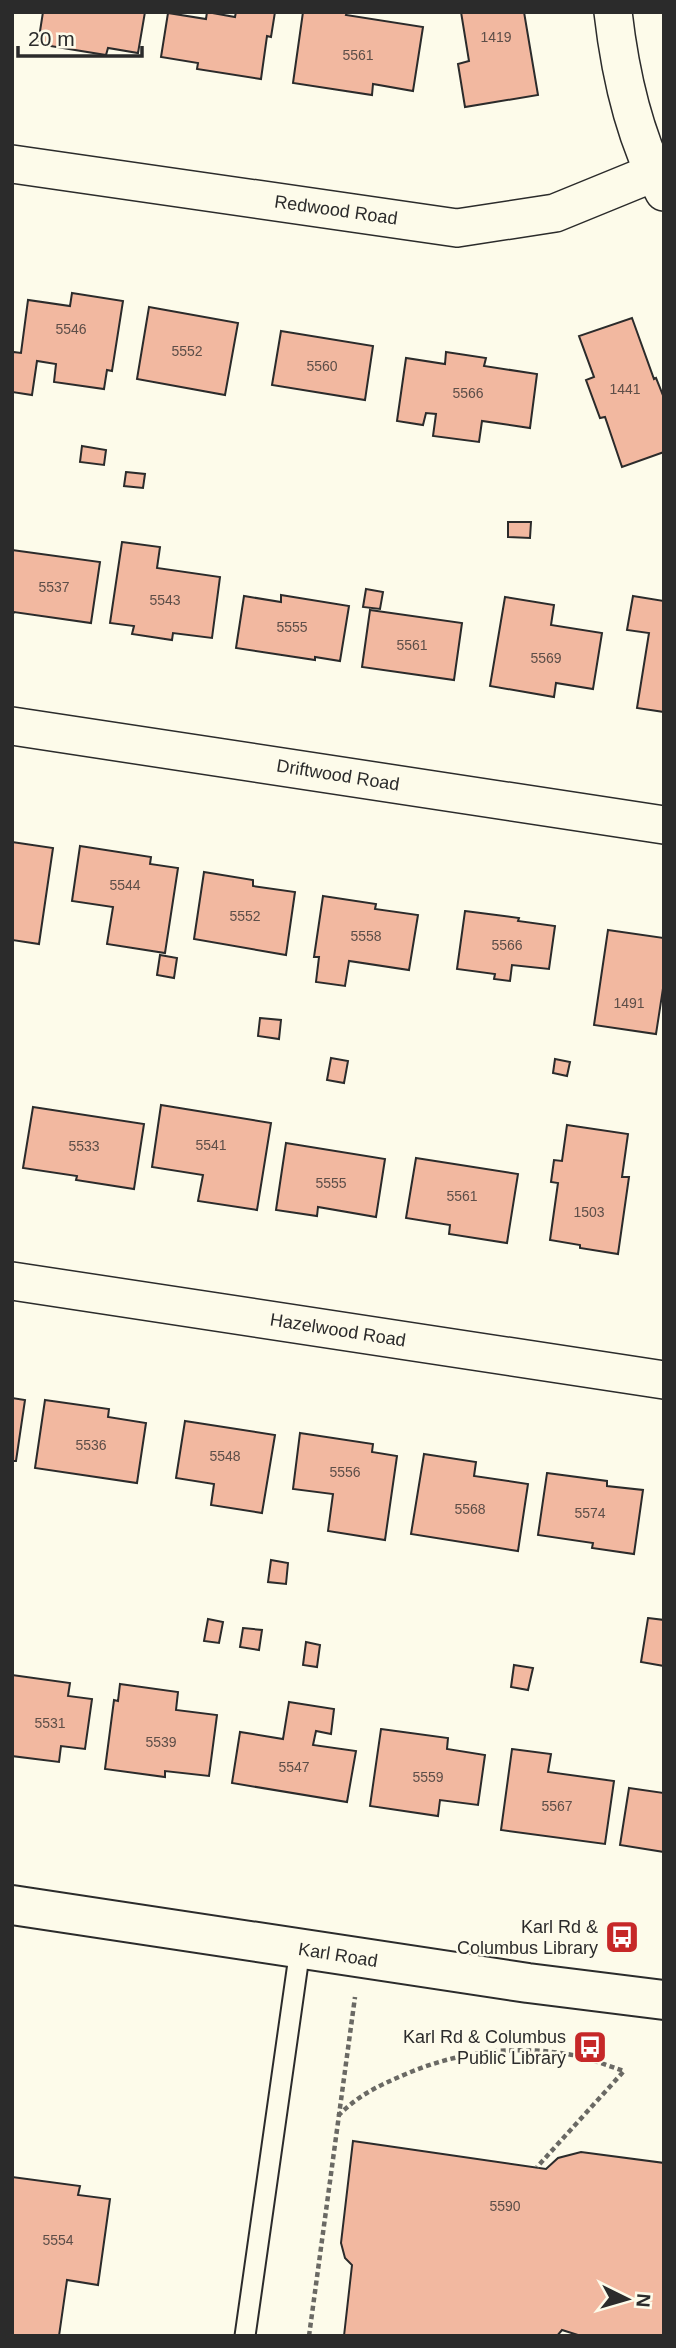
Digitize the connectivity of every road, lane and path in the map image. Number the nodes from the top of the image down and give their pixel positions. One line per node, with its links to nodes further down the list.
1 (613, 12): 3 (street)
2 (12, 163): 3 (street, Redwood Road)
3 (658, 182)
4 (12, 726): 5 (street, Driftwood Road)
5 (664, 825)
6 (12, 1281): 7 (street, Hazelwood Road)
7 (664, 1380)
8 (12, 1905): 9 (main road, Karl Road)
9 (300, 1949): 10 (main road, Karl Road); 14 (lane)
10 (360, 1958): 11 (main road, Karl Road); 12 (path)
11 (664, 2000)
12 (338, 2116): 13 (path); 15 (path)
13 (537, 2167)
14 (245, 2336)
15 (309, 2336)

